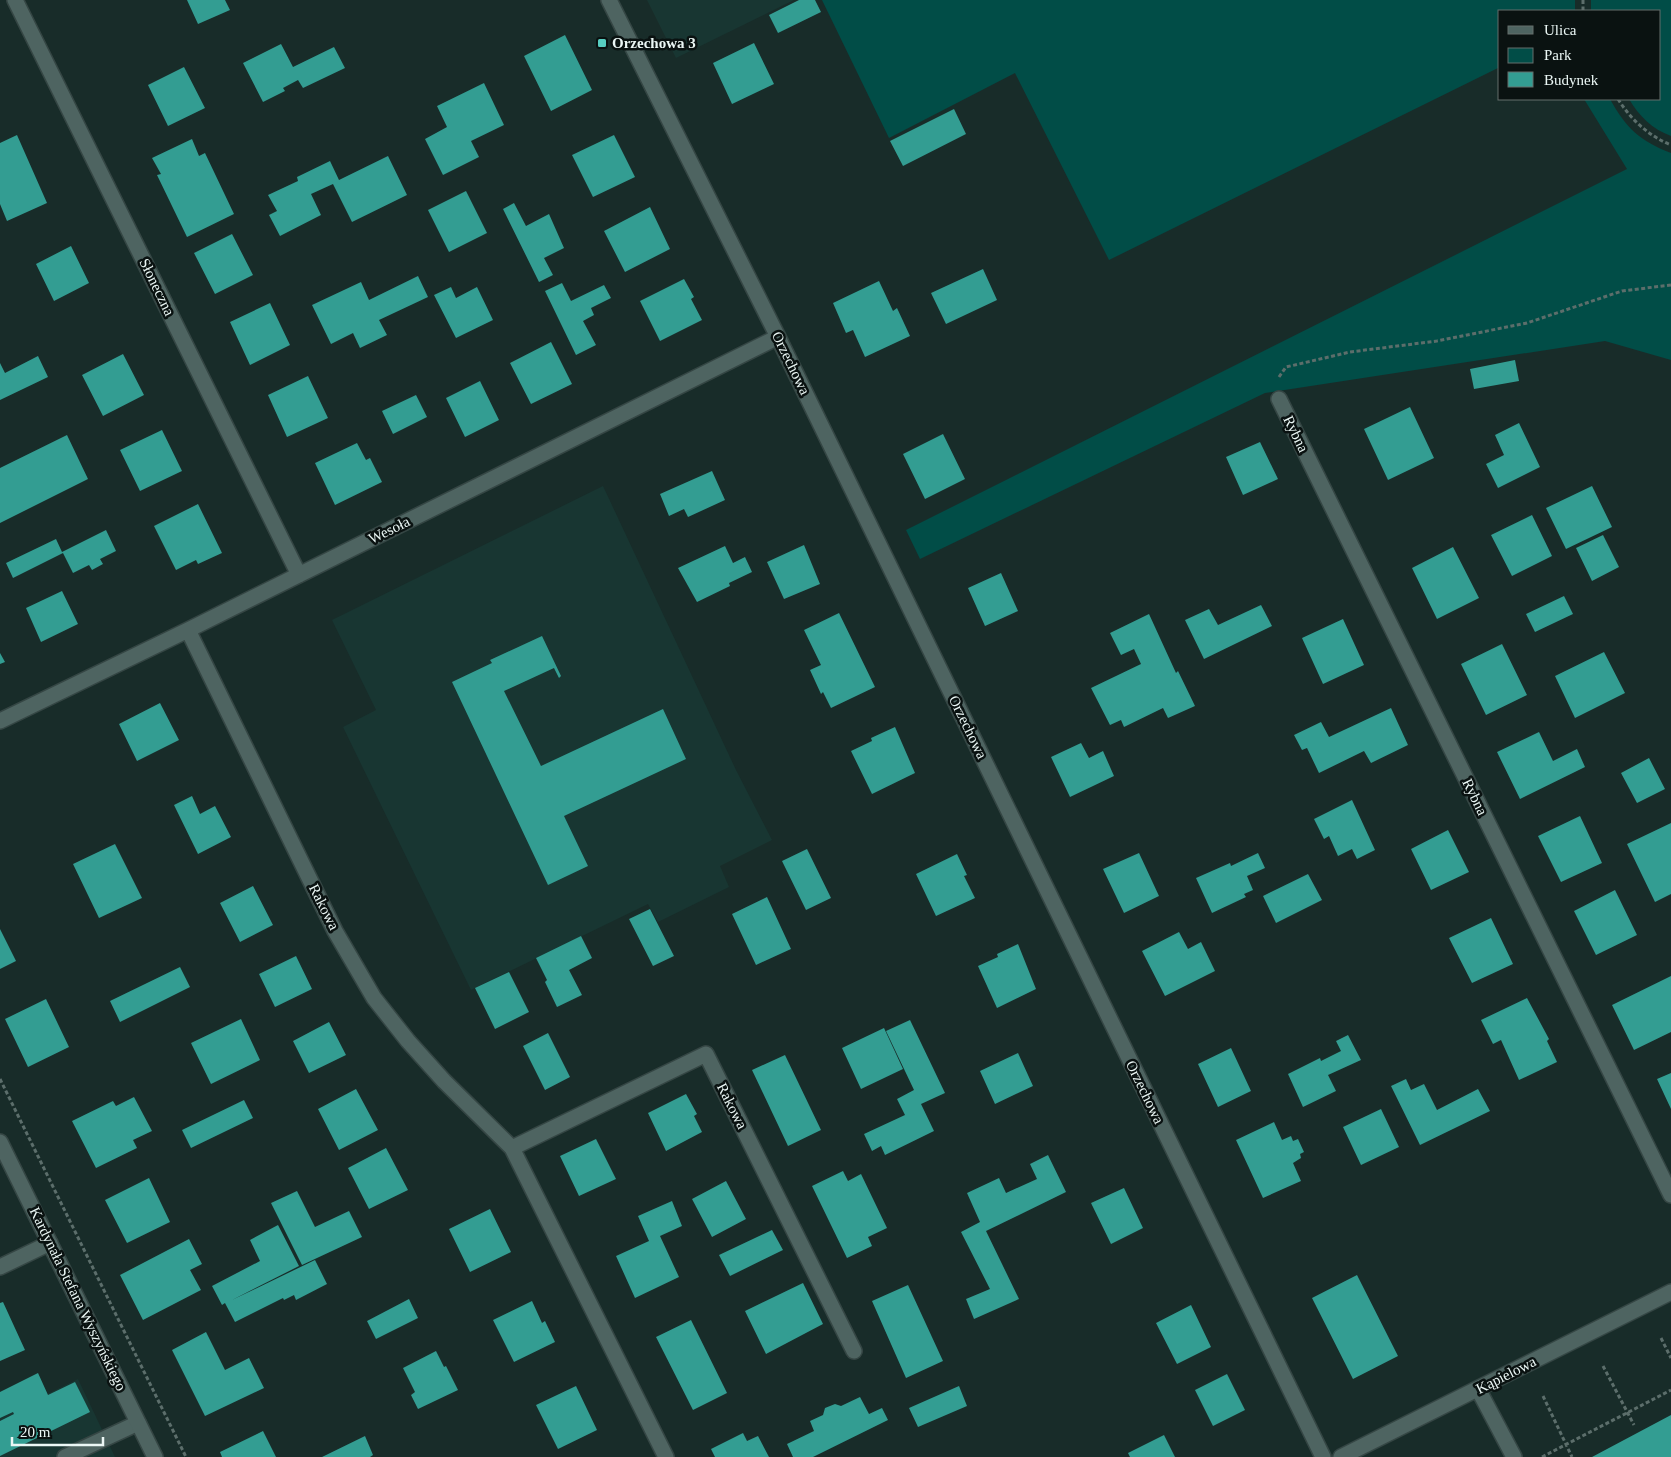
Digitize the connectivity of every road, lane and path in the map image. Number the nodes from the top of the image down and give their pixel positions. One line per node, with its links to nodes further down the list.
1 (15, 0): 8 (street, Słoneczna)
2 (609, 0): 6 (street, Orzechowa)
3 (1619, 100): 4 (path)
4 (1671, 145)
5 (1671, 285): 7 (path)
6 (778, 337): 8 (street, Wesoła); 33 (street, Orzechowa)
7 (1279, 399): 14 (street, Rybna)
8 (299, 575): 9 (street, Wesoła)
9 (188, 630): 10 (street, Wesoła); 13 (street, Rakowa)
10 (0, 721)
11 (0, 1079): 31 (path)
12 (0, 1142): 15 (street, Kardynała Stefana Wyszyńskiego)
13 (512, 1148): 19 (street, Rakowa); 32 (street, Rakowa)
14 (1671, 1196)
15 (50, 1243): 16 (street); 26 (street, Kardynała Stefana Wyszyńskiego)
16 (0, 1267)
17 (1671, 1292): 22 (street, Kąpielowa)
18 (1661, 1338): 20 (path)
19 (854, 1351)
20 (1671, 1358)
21 (1602, 1366): 25 (path)
22 (1478, 1389): 34 (street, Kąpielowa); 35 (street)
23 (1671, 1390): 25 (path)
24 (1543, 1396): 28 (path)
25 (1628, 1413): 27 (path); 28 (path)
26 (138, 1423): 29 (street); 30 (street, Kardynała Stefana Wyszyńskiego)
27 (1634, 1425)
28 (1567, 1444): 36 (path); 37 (path)
29 (65, 1457)
30 (155, 1457)
31 (186, 1457)
32 (666, 1457)
33 (1323, 1457)
34 (1341, 1457)
35 (1514, 1457)
36 (1542, 1457)
37 (1572, 1457)

